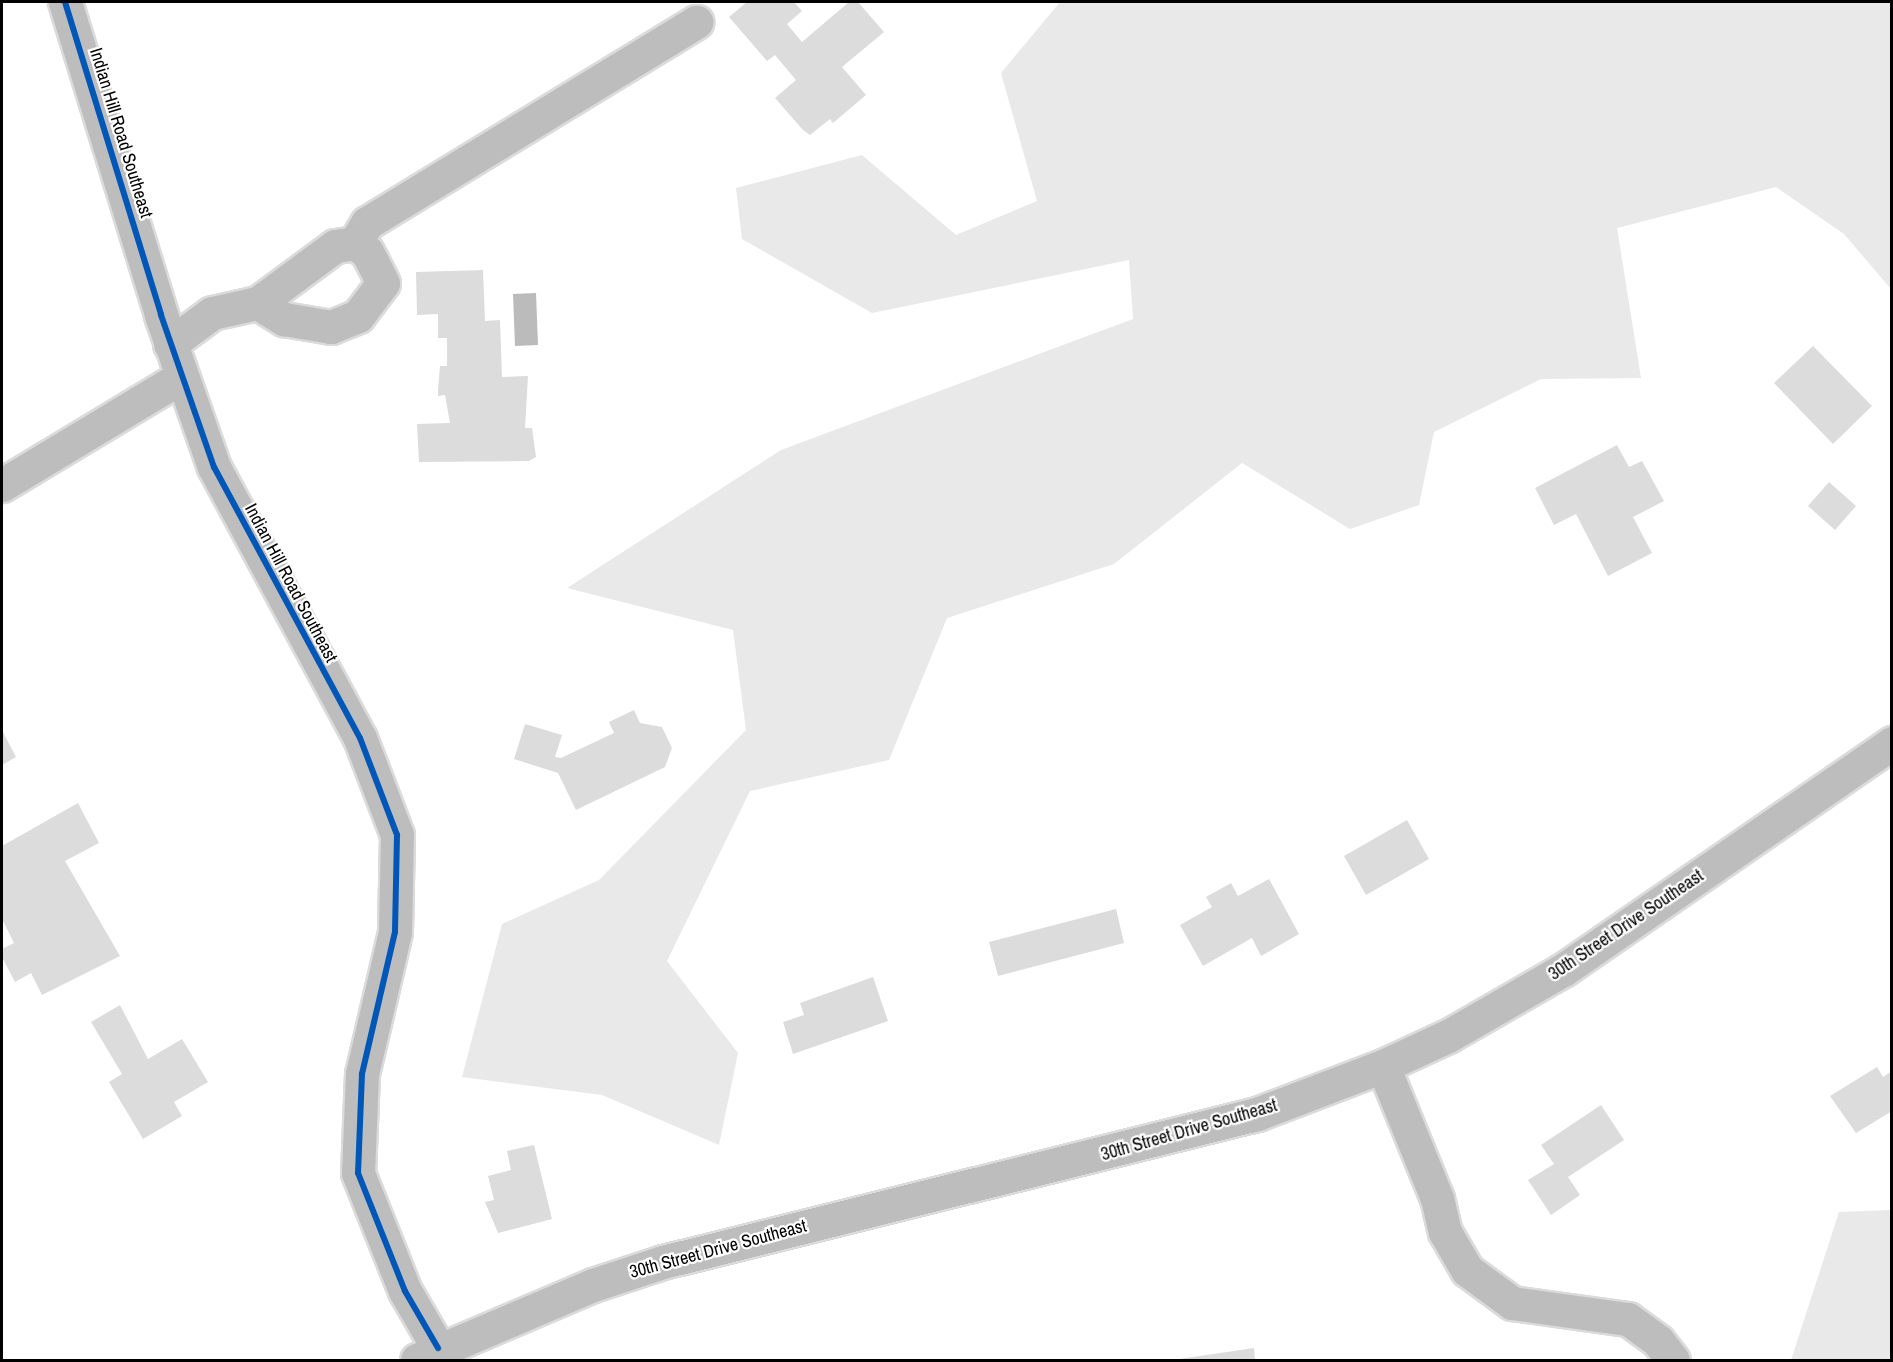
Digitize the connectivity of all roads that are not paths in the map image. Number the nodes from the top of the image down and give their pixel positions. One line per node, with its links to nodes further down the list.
1 (65, 2): 5 (street, Indian Hill Road Southeast)
2 (696, 22): 3 (street)
3 (355, 243): 4 (street); 4 (street)
4 (258, 303): 5 (street)
5 (170, 344): 6 (street, Indian Hill Road Southeast)
6 (181, 377): 7 (street); 10 (street, Indian Hill Road Southeast)
7 (2, 485)
8 (1892, 743): 9 (street, 30th Street Drive Southeast)
9 (1383, 1066): 10 (street, 30th Street Drive Southeast); 11 (street)
10 (427, 1354)
11 (1673, 1360)

